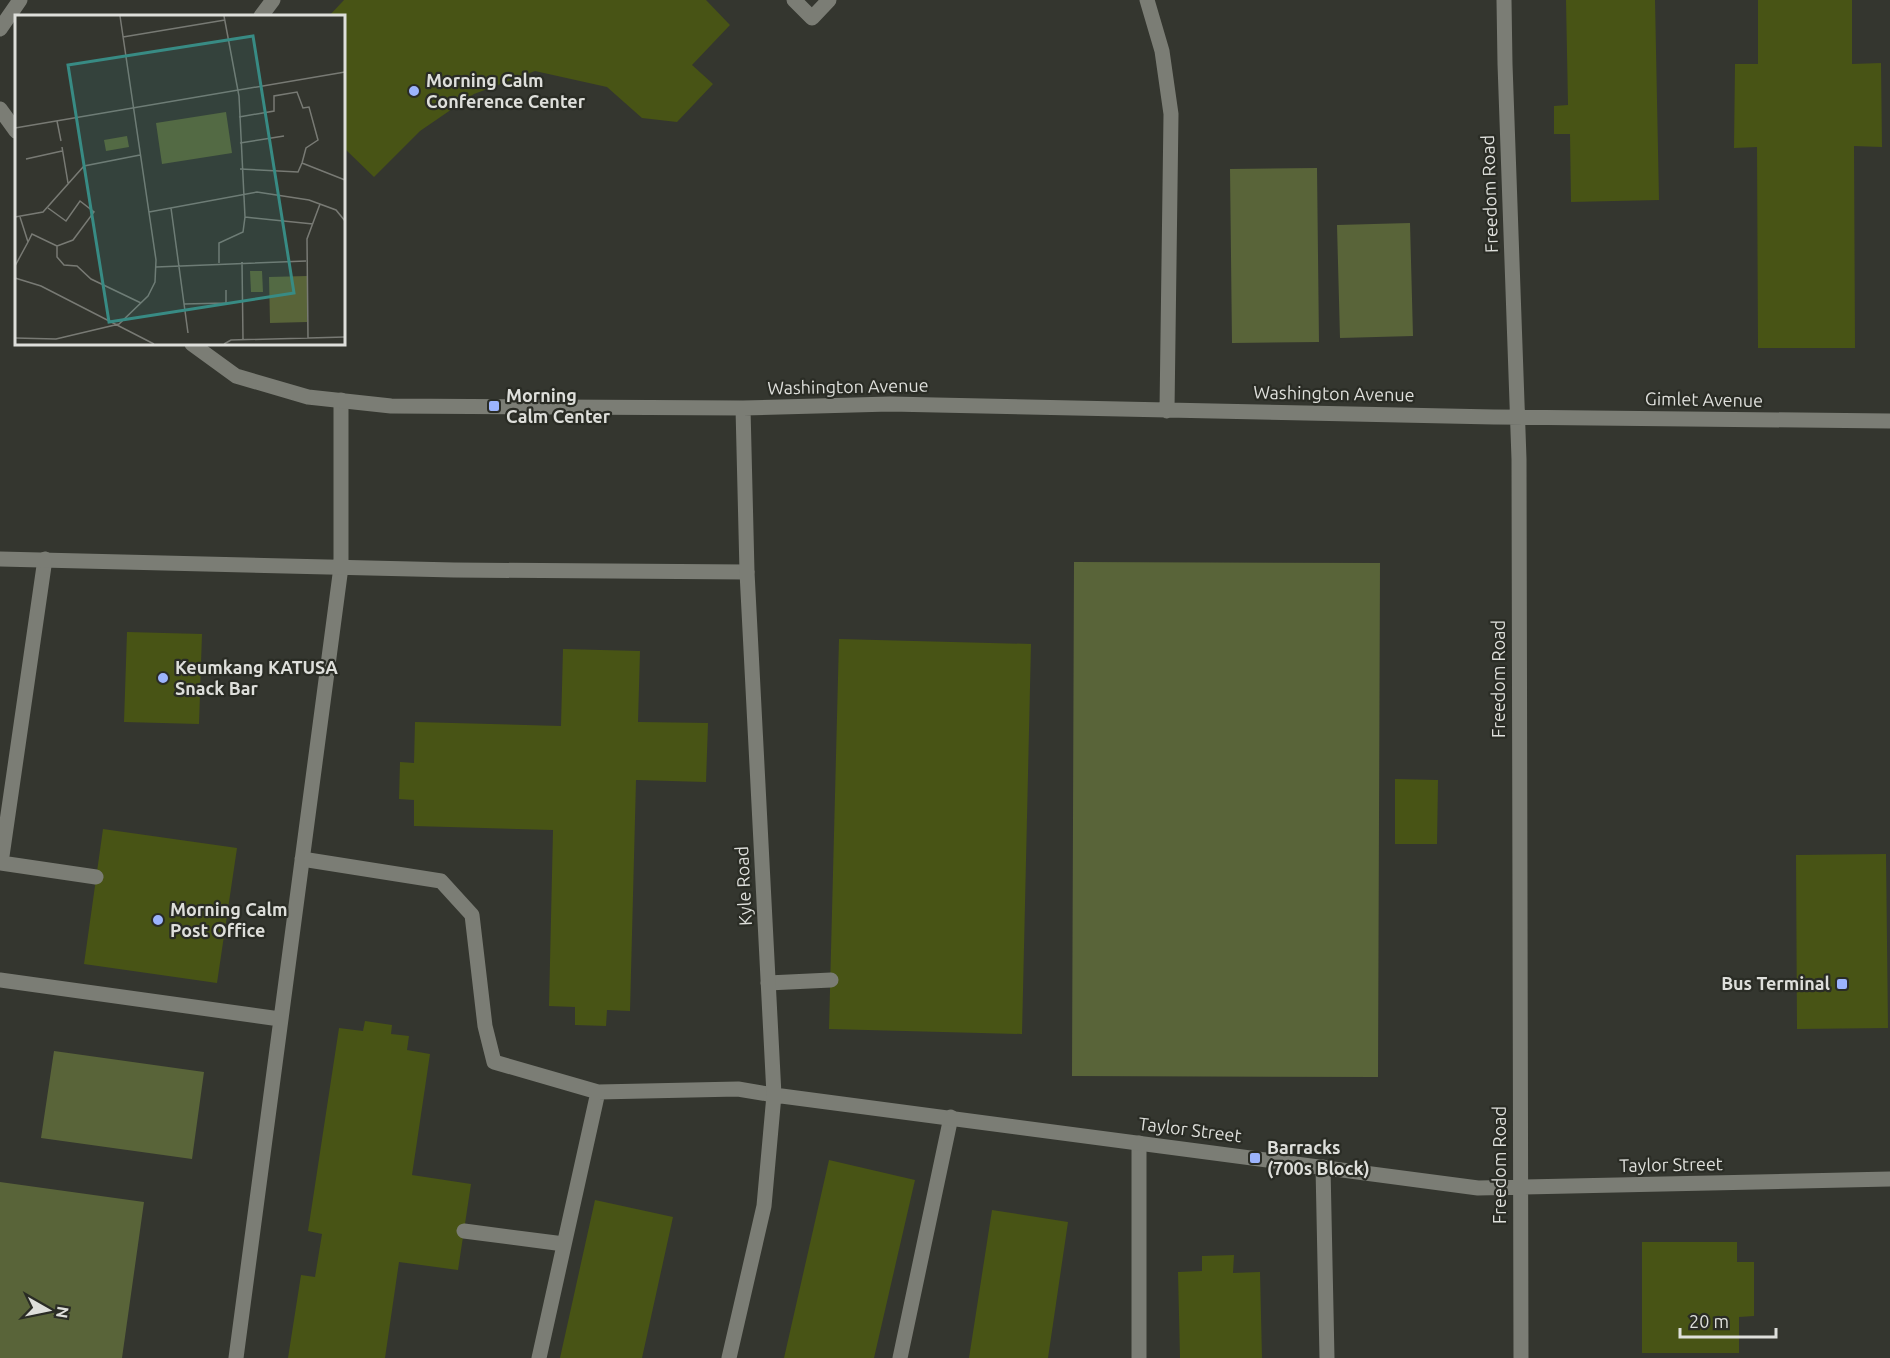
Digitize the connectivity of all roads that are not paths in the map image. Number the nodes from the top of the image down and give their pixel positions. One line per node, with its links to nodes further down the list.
1 (20, 0): 8 (street)
2 (273, 0): 7 (street)
3 (794, 0): 4 (street)
4 (829, 0)
5 (1147, 0): 14 (street)
6 (1504, 0): 15 (street, Freedom Road)
7 (262, 15)
8 (0, 29)
9 (0, 109): 10 (street)
10 (15, 130)
11 (193, 345): 12 (street, Washington Avenue)
12 (341, 400): 13 (street, Washington Avenue); 19 (street)
13 (743, 408): 14 (street, Washington Avenue); 20 (street, Kyle Road)
14 (1167, 411): 15 (street, Washington Avenue)
15 (1518, 417): 16 (street, Gimlet Avenue); 34 (street, Freedom Road)
16 (1890, 421)
17 (0, 559): 18 (street)
18 (45, 559): 19 (street); 22 (street)
19 (341, 567): 20 (street); 21 (street)
20 (747, 572): 26 (street, Kyle Road)
21 (302, 859): 27 (street); 28 (street, Taylor Street)
22 (1, 868): 23 (street)
23 (96, 877)
24 (0, 980): 27 (street)
25 (831, 980): 26 (street)
26 (768, 983): 29 (street, Kyle Road)
27 (280, 1019): 37 (street)
28 (598, 1092): 29 (street, Taylor Street); 36 (street)
29 (774, 1095): 30 (street, Taylor Street); 39 (street, Kyle Road)
30 (951, 1117): 31 (street, Taylor Street); 40 (street)
31 (1139, 1143): 32 (street, Taylor Street); 41 (street)
32 (1323, 1167): 34 (street, Taylor Street); 42 (street)
33 (1890, 1179): 34 (street, Taylor Street)
34 (1520, 1187): 43 (street, Freedom Road)
35 (464, 1231): 36 (street)
36 (564, 1244): 38 (street)
37 (236, 1358)
38 (539, 1358)
39 (729, 1358)
40 (900, 1358)
41 (1139, 1358)
42 (1327, 1358)
43 (1521, 1358)

